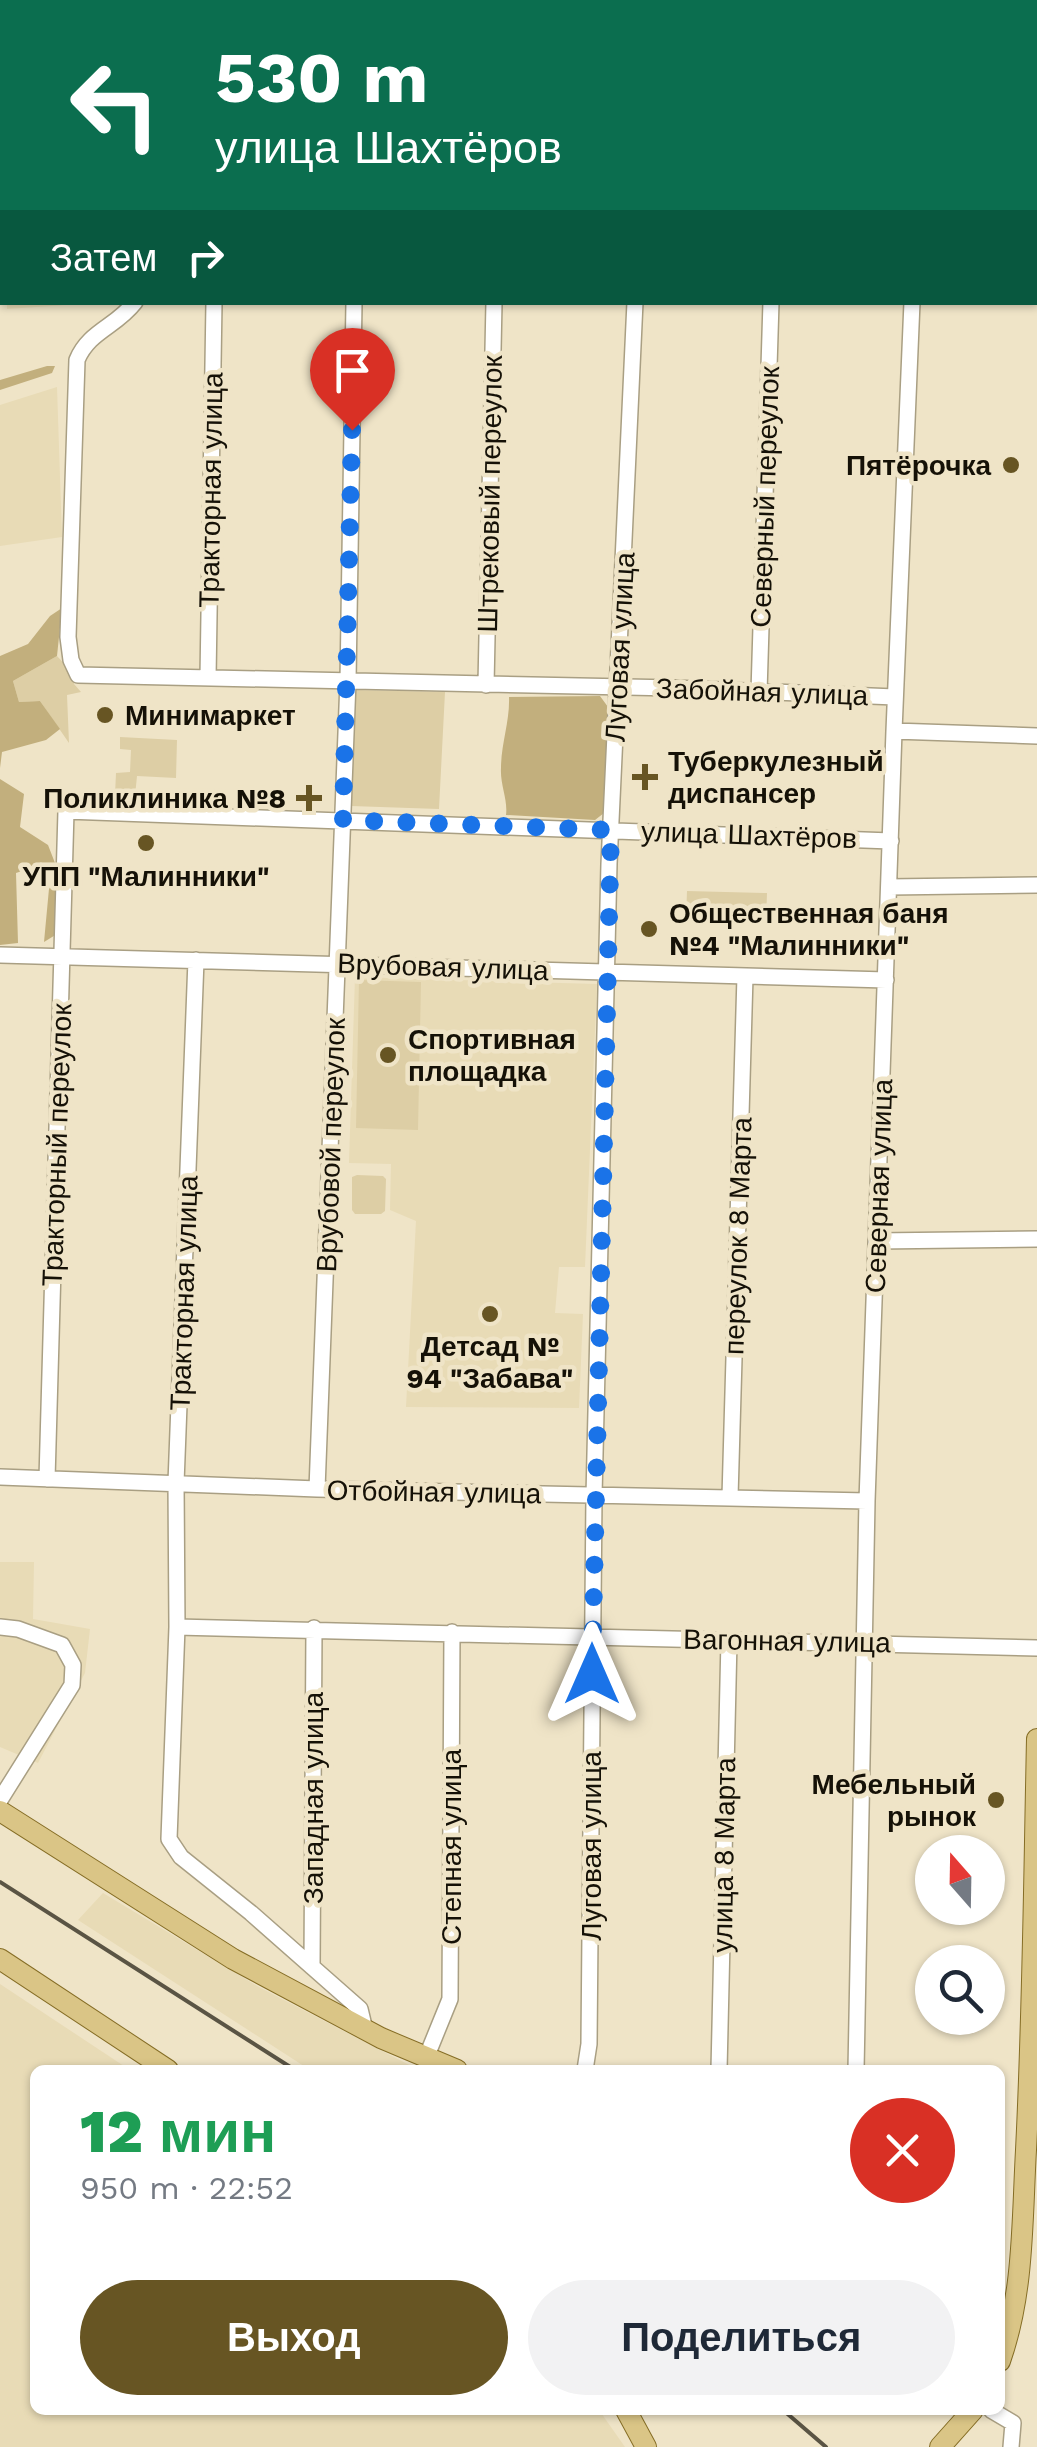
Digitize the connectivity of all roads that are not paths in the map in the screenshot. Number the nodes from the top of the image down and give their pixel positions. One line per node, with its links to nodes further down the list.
1 (133, 305): 8 (street, Забойная улица)
2 (214, 305): 8 (street, Тракторная улица)
3 (354, 305): 9 (street, Врубовой переулок)
4 (494, 305): 10 (street, Штрековый переулок)
5 (635, 305): 11 (street, Луговая улица)
6 (771, 305): 12 (street, Северный переулок)
7 (912, 305): 13 (street, Северная улица)
8 (208, 678): 9 (street, Забойная улица)
9 (348, 681): 10 (street, Забойная улица); 17 (street, Врубовой переулок)
10 (486, 685): 11 (street, Забойная улица)
11 (619, 688): 12 (street, Забойная улица); 18 (street, Луговая улица)
12 (759, 692): 13 (street, Забойная улица)
13 (896, 697): 14 (street, Северная улица)
14 (894, 731): 15 (street); 19 (street, Северная улица)
15 (1037, 736)
16 (66, 811): 17 (street, улица Шахтёров); 23 (street, Тракторный переулок)
17 (343, 820): 18 (street, улица Шахтёров); 25 (street, Врубовой переулок)
18 (611, 830): 19 (street, улица Шахтёров); 26 (street, Луговая улица)
19 (891, 841): 21 (street, Северная улица)
20 (1037, 885): 21 (street)
21 (889, 887): 28 (street, Северная улица)
22 (0, 955): 23 (street, Врубовая улица)
23 (63, 958): 24 (street, Врубовая улица); 32 (street, Тракторный переулок)
24 (196, 960): 25 (street, Врубовая улица); 33 (street, Тракторная улица)
25 (338, 964): 26 (street, Врубовая улица); 34 (street, Врубовой переулок)
26 (608, 971): 27 (street, Врубовая улица); 35 (street, Луговая улица)
27 (745, 976): 28 (street, Врубовая улица); 36 (street, переулок 8 Марта)
28 (886, 980): 30 (street, Северная улица)
29 (1037, 1239): 30 (street)
30 (877, 1242): 37 (street, Северная улица)
31 (0, 1477): 32 (street, Отбойная улица)
32 (47, 1479): 33 (street, Отбойная улица)
33 (176, 1483): 34 (street, Отбойная улица); 38 (street, Тракторная улица)
34 (317, 1489): 35 (street, Отбойная улица)
35 (594, 1496): 36 (street, Отбойная улица); 42 (street, Луговая улица)
36 (730, 1497): 37 (street, Отбойная улица)
37 (868, 1501): 44 (street, Северная улица)
38 (177, 1626): 40 (street, Вагонная улица); 50 (street, Тракторная улица)
39 (0, 1628): 47 (street)
40 (314, 1628): 41 (street, Вагонная улица); 50 (street, Западная улица)
41 (452, 1632): 42 (street, Вагонная улица); 52 (street, Степная улица)
42 (592, 1636): 43 (street, Вагонная улица); 56 (street, Луговая улица)
43 (729, 1640): 44 (street, Вагонная улица); 57 (street, улица 8 Марта)
44 (866, 1643): 45 (street, Вагонная улица); 58 (street, Северная улица)
45 (1037, 1648)
46 (1037, 1739): 53 (main road)
47 (0, 1800)
48 (0, 1811): 51 (main road)
49 (0, 1959): 54 (main road)
50 (312, 1968): 51 (street, Тракторная улица)
51 (365, 2030): 52 (main road)
52 (426, 2058): 55 (main road)
53 (1034, 2064): 59 (main road)
54 (160, 2065)
55 (444, 2065)
56 (587, 2065)
57 (719, 2065)
58 (856, 2065)
59 (1006, 2325)
60 (629, 2415): 63 (main road)
61 (969, 2415): 64 (main road)
62 (999, 2415): 65 (street)
63 (646, 2447)
64 (940, 2447)
65 (1011, 2447)

